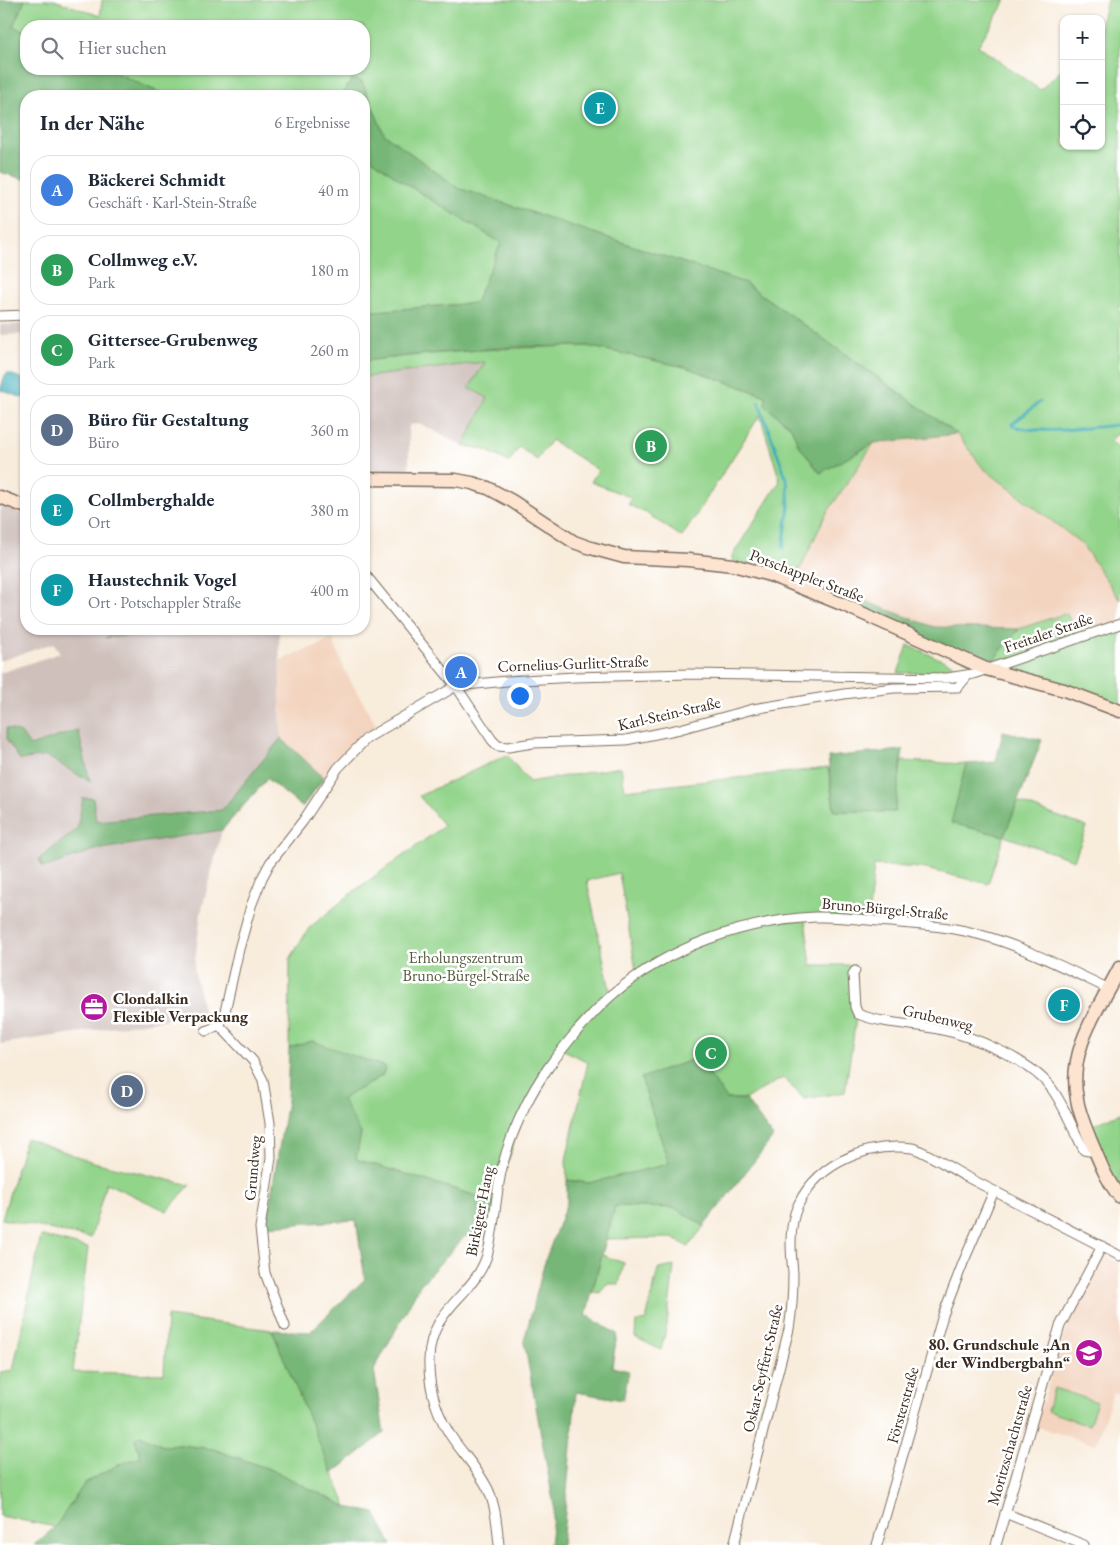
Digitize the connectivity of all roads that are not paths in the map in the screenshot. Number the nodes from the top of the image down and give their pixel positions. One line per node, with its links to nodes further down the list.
1 (20, 315): 2 (street)
2 (0, 316)
3 (370, 479): 8 (street, Potschappler Straße)
4 (0, 497): 5 (street)
5 (20, 505)
6 (370, 580): 10 (street, Karl-Stein-Straße)
7 (1120, 624): 8 (street, Freitaler Straße)
8 (986, 669): 9 (street, Cornelius-Gurlitt-Straße); 11 (street, Potschappler Straße)
9 (968, 675): 10 (street, Cornelius-Gurlitt-Straße); 10 (street, Karl-Stein-Straße)
10 (456, 686): 16 (street, Cornelius-Gurlitt-Straße)
11 (1120, 711)
12 (1120, 967): 14 (street)
13 (855, 971): 18 (street, Grubenweg)
14 (1109, 989): 15 (street, Bruno-Bürgel-Straße); 18 (street)
15 (586, 1021): 25 (street, Birkigter Hang)
16 (219, 1025): 17 (street); 23 (street, Grundweg)
17 (206, 1030)
18 (1094, 1149): 20 (street)
19 (994, 1191): 21 (street, Oskar-Seyffert-Straße); 26 (street, Oskar-Seyffert-Straße); 27 (street, Försterstraße)
20 (1120, 1197)
21 (1102, 1246): 22 (street, Oskar-Seyffert-Straße); 24 (street, Moritzschachtstraße)
22 (1120, 1256)
23 (285, 1326)
24 (1005, 1513): 28 (street, Moritzschachtstraße); 29 (street)
25 (499, 1545)
26 (734, 1545)
27 (877, 1545)
28 (996, 1545)
29 (1084, 1545)

